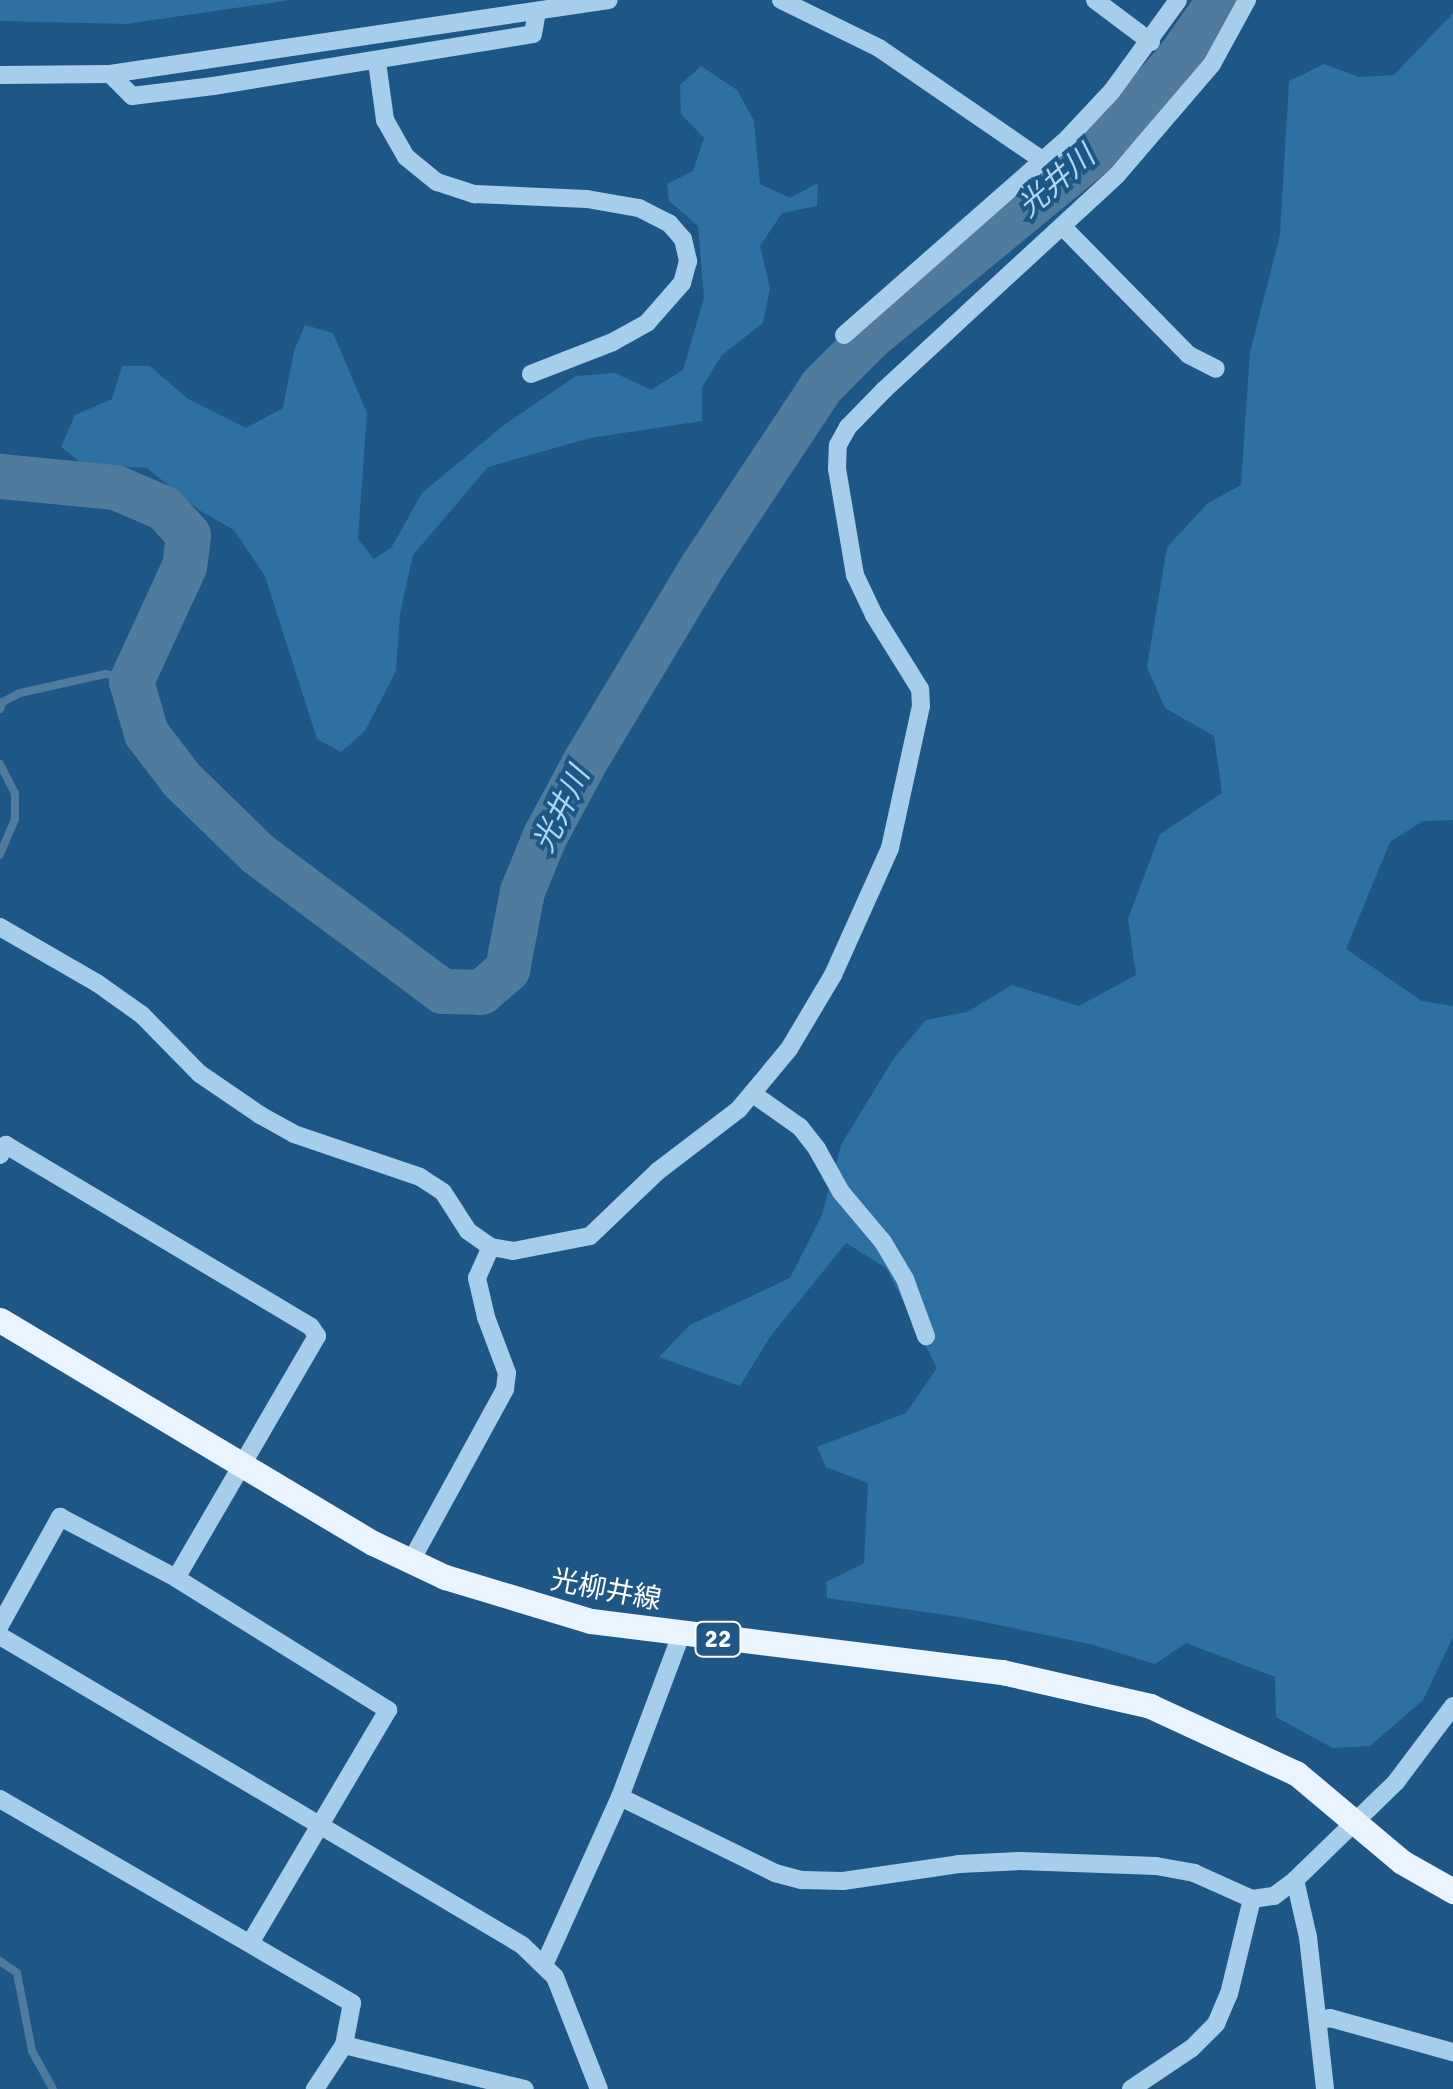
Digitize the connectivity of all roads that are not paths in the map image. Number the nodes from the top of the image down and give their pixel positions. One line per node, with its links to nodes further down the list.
1 (609, 0): 6 (street)
2 (781, 0): 11 (street)
3 (1096, 0): 7 (street)
4 (1178, 0): 7 (street)
5 (1246, 0): 12 (street)
6 (537, 12): 8 (street); 9 (street)
7 (1151, 42): 11 (street)
8 (377, 62): 9 (street); 15 (street)
9 (110, 74): 10 (street)
10 (0, 75)
11 (1042, 160): 13 (street)
12 (1064, 228): 14 (street); 17 (street)
13 (844, 335)
14 (1216, 369)
15 (531, 374)
16 (0, 926): 19 (street)
17 (752, 1094): 19 (street); 21 (street)
18 (0, 1155): 22 (street)
19 (490, 1247): 23 (street)
20 (0, 1320): 22 (main road, 光柳井線 / 22)
21 (926, 1336)
22 (242, 1462): 23 (main road, 光柳井線 / 22); 24 (street)
23 (411, 1561): 26 (main road, 光柳井線 / 22)
24 (176, 1578): 25 (street); 32 (street)
25 (0, 1624)
26 (680, 1635): 29 (street); 31 (main road, 光柳井線 / 22)
27 (0, 1636): 32 (street)
28 (1453, 1706): 31 (street)
29 (620, 1797): 35 (street); 37 (street)
30 (0, 1798): 36 (street)
31 (1352, 1822): 33 (street); 34 (main road, 光柳井線 / 22)
32 (323, 1825): 36 (street); 37 (street)
33 (1295, 1880): 35 (street); 38 (street)
34 (1453, 1891)
35 (1252, 1899): 44 (street)
36 (251, 1942): 39 (street)
37 (545, 1963): 43 (street)
38 (1318, 2021): 40 (street); 45 (street)
39 (344, 2045): 41 (street); 42 (street)
40 (1453, 2052)
41 (315, 2089)
42 (525, 2089)
43 (600, 2089)
44 (1132, 2089)
45 (1326, 2089)

